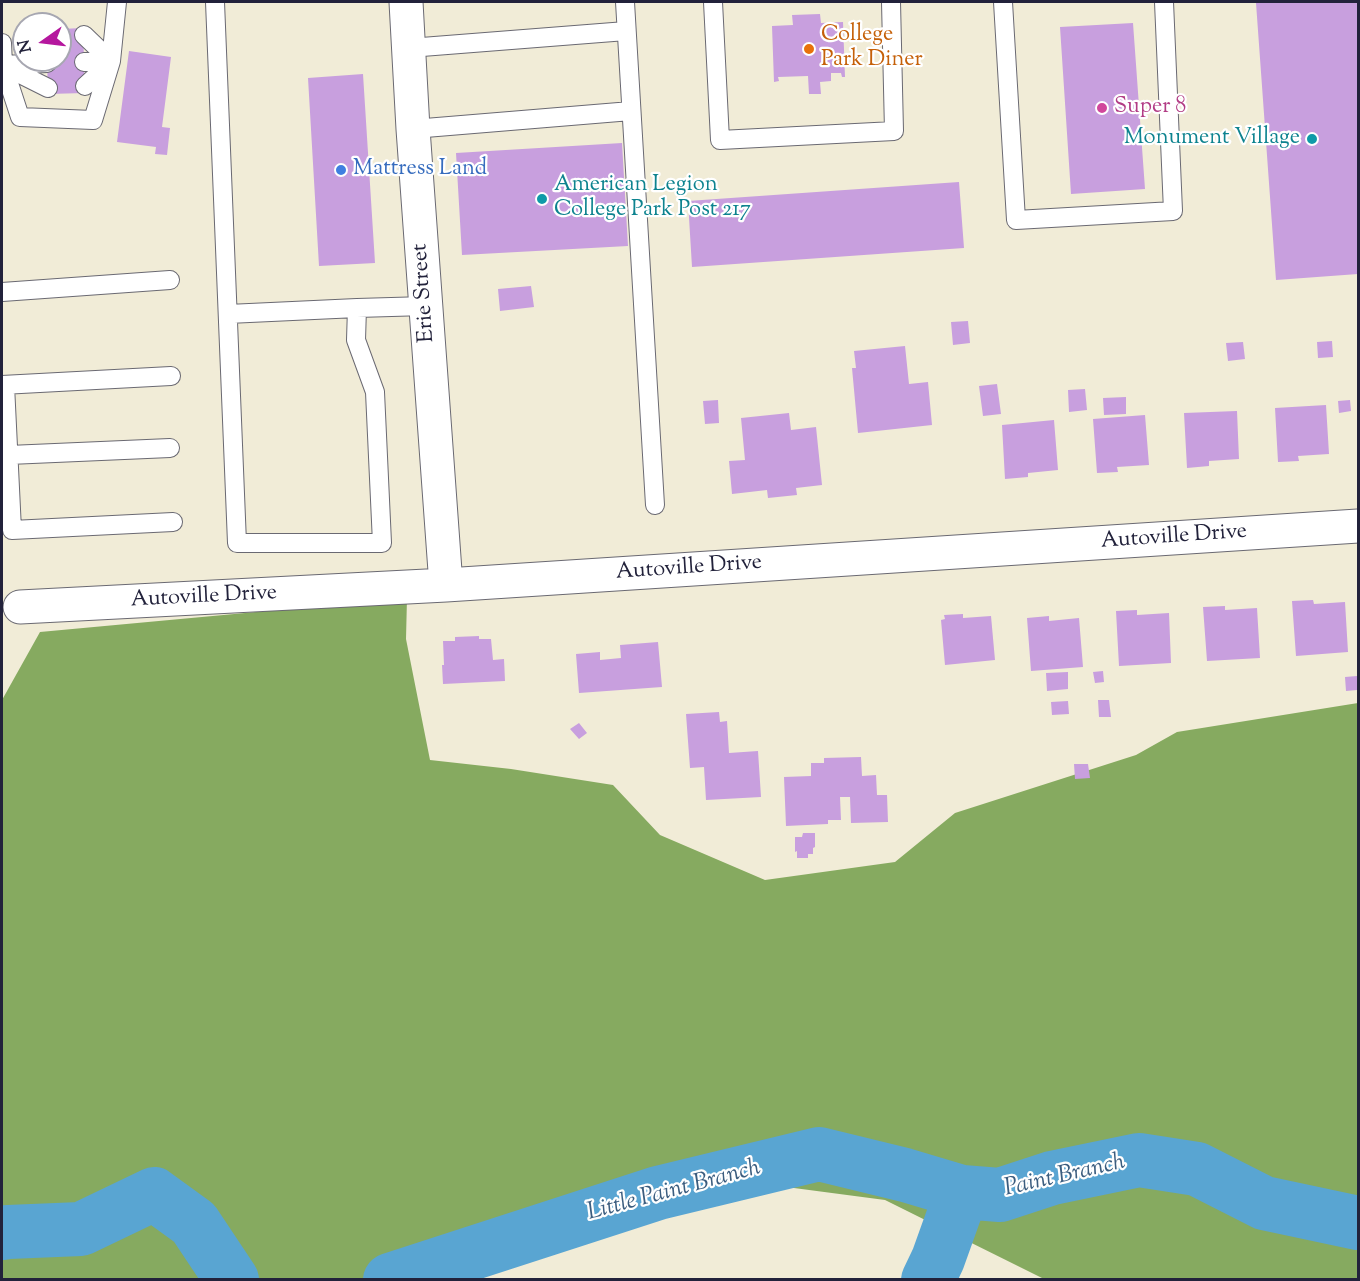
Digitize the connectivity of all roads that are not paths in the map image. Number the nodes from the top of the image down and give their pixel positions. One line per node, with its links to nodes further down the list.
1 (117, 2): 13 (lane)
2 (215, 2): 24 (lane)
3 (406, 2): 12 (street, Erie Street)
4 (624, 2): 9 (lane)
5 (713, 2): 6 (lane)
6 (891, 2)
7 (1003, 2): 8 (lane)
8 (1164, 2)
9 (626, 31): 12 (lane); 18 (lane)
10 (84, 35): 13 (lane)
11 (2, 43): 15 (lane)
12 (409, 48): 19 (street, Erie Street)
13 (111, 61): 14 (lane); 15 (lane); 16 (lane)
14 (84, 62)
15 (3, 65): 17 (lane)
16 (85, 87)
17 (48, 88)
18 (631, 111): 19 (lane); 29 (lane)
19 (413, 129): 22 (street, Erie Street)
20 (170, 280): 21 (lane)
21 (2, 292)
22 (426, 306): 23 (lane); 33 (street, Erie Street)
23 (357, 308): 24 (lane); 24 (lane)
24 (228, 314)
25 (171, 376): 26 (lane)
26 (3, 385): 28 (lane)
27 (170, 448): 28 (lane)
28 (6, 449): 30 (lane)
29 (655, 505)
30 (7, 519): 31 (lane)
31 (173, 522)
32 (1359, 526): 33 (street, Autoville Drive)
33 (446, 585): 34 (street, Autoville Drive)
34 (20, 607)

